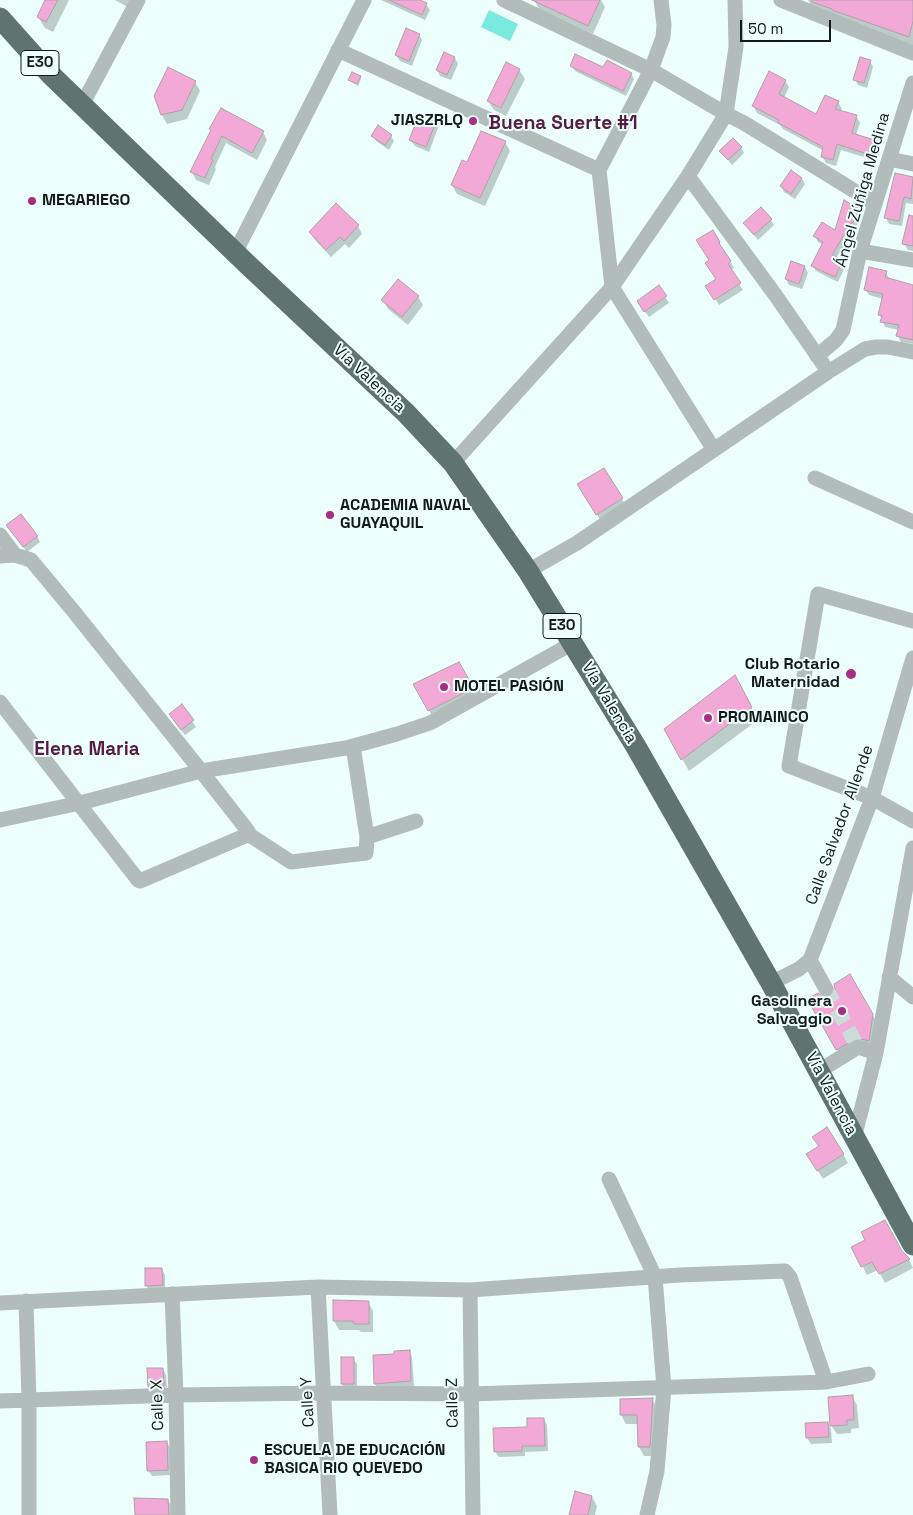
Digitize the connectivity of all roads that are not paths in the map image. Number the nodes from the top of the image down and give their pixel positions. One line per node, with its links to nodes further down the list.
1 (138, 0): 12 (street)
2 (364, 0): 8 (street)
3 (504, 0): 10 (street)
4 (660, 0): 10 (street)
5 (735, 0): 13 (street)
6 (781, 0): 9 (street)
7 (0, 18): 12 (highway, E30)
8 (338, 50): 16 (street); 20 (street)
9 (913, 53)
10 (652, 70): 13 (street); 16 (street)
11 (913, 83): 14 (street, Ángel Zúñiga Medina)
12 (82, 105): 20 (highway, Vía Valencia / E30)
13 (726, 114): 17 (street); 18 (street)
14 (889, 159): 15 (street); 18 (street, Ángel Zúñiga Medina)
15 (913, 164)
16 (599, 170): 22 (street)
17 (688, 176): 22 (street); 24 (street)
18 (874, 203): 19 (street, Ángel Zúñiga Medina)
19 (860, 251): 21 (street); 24 (street, Ángel Zúñiga Medina)
20 (235, 253): 27 (highway, Vía Valencia / E30)
21 (913, 260)
22 (612, 287): 26 (street); 27 (street)
23 (913, 352): 25 (street)
24 (817, 356): 25 (street)
25 (828, 372): 26 (street)
26 (714, 450): 32 (street)
27 (454, 463): 32 (highway, Vía Valencia / E30)
28 (815, 478): 29 (street)
29 (913, 522)
30 (0, 535): 31 (street)
31 (7, 555): 38 (street)
32 (528, 571): 34 (highway, Vía Valencia / E30)
33 (913, 621): 39 (street)
34 (572, 643): 37 (street); 50 (highway, Vía Valencia / E30)
35 (913, 658): 39 (street, Calle Salvador Allende)
36 (0, 704): 40 (street)
37 (353, 746): 38 (street); 45 (street)
38 (201, 771): 40 (street); 44 (street)
39 (872, 798): 43 (street); 48 (street, Calle Salvador Allende)
40 (80, 803): 41 (street); 44 (street)
41 (0, 820)
42 (416, 821): 45 (street)
43 (913, 821)
44 (248, 834): 45 (street)
45 (367, 837)
46 (913, 848): 47 (street)
47 (911, 865): 49 (street)
48 (810, 960): 50 (street); 51 (street)
49 (890, 977): 52 (street); 53 (street)
50 (771, 983): 54 (highway, Vía Valencia / E30)
51 (826, 989)
52 (913, 997)
53 (876, 1053): 54 (street); 55 (street)
54 (819, 1071): 55 (highway, Vía Valencia / E30)
55 (854, 1138): 57 (highway, Vía Valencia / E30)
56 (609, 1179): 58 (street)
57 (913, 1245)
58 (654, 1277): 60 (street); 65 (street); 66 (street)
59 (318, 1287): 60 (street); 61 (street); 67 (street, Calle Y)
60 (470, 1290): 68 (street, Calle Z)
61 (172, 1294): 62 (street); 69 (street, Calle X)
62 (26, 1301): 63 (street); 70 (street)
63 (0, 1303)
64 (868, 1374): 65 (street)
65 (826, 1382): 66 (street)
66 (664, 1388): 68 (street); 76 (street)
67 (325, 1393): 68 (street); 69 (street); 74 (street, Calle Y)
68 (471, 1394): 75 (street, Calle Z)
69 (176, 1395): 70 (street); 73 (street, Calle X)
70 (29, 1400): 71 (street); 72 (street)
71 (0, 1401)
72 (29, 1515)
73 (178, 1515)
74 (330, 1515)
75 (473, 1515)
76 (647, 1515)

